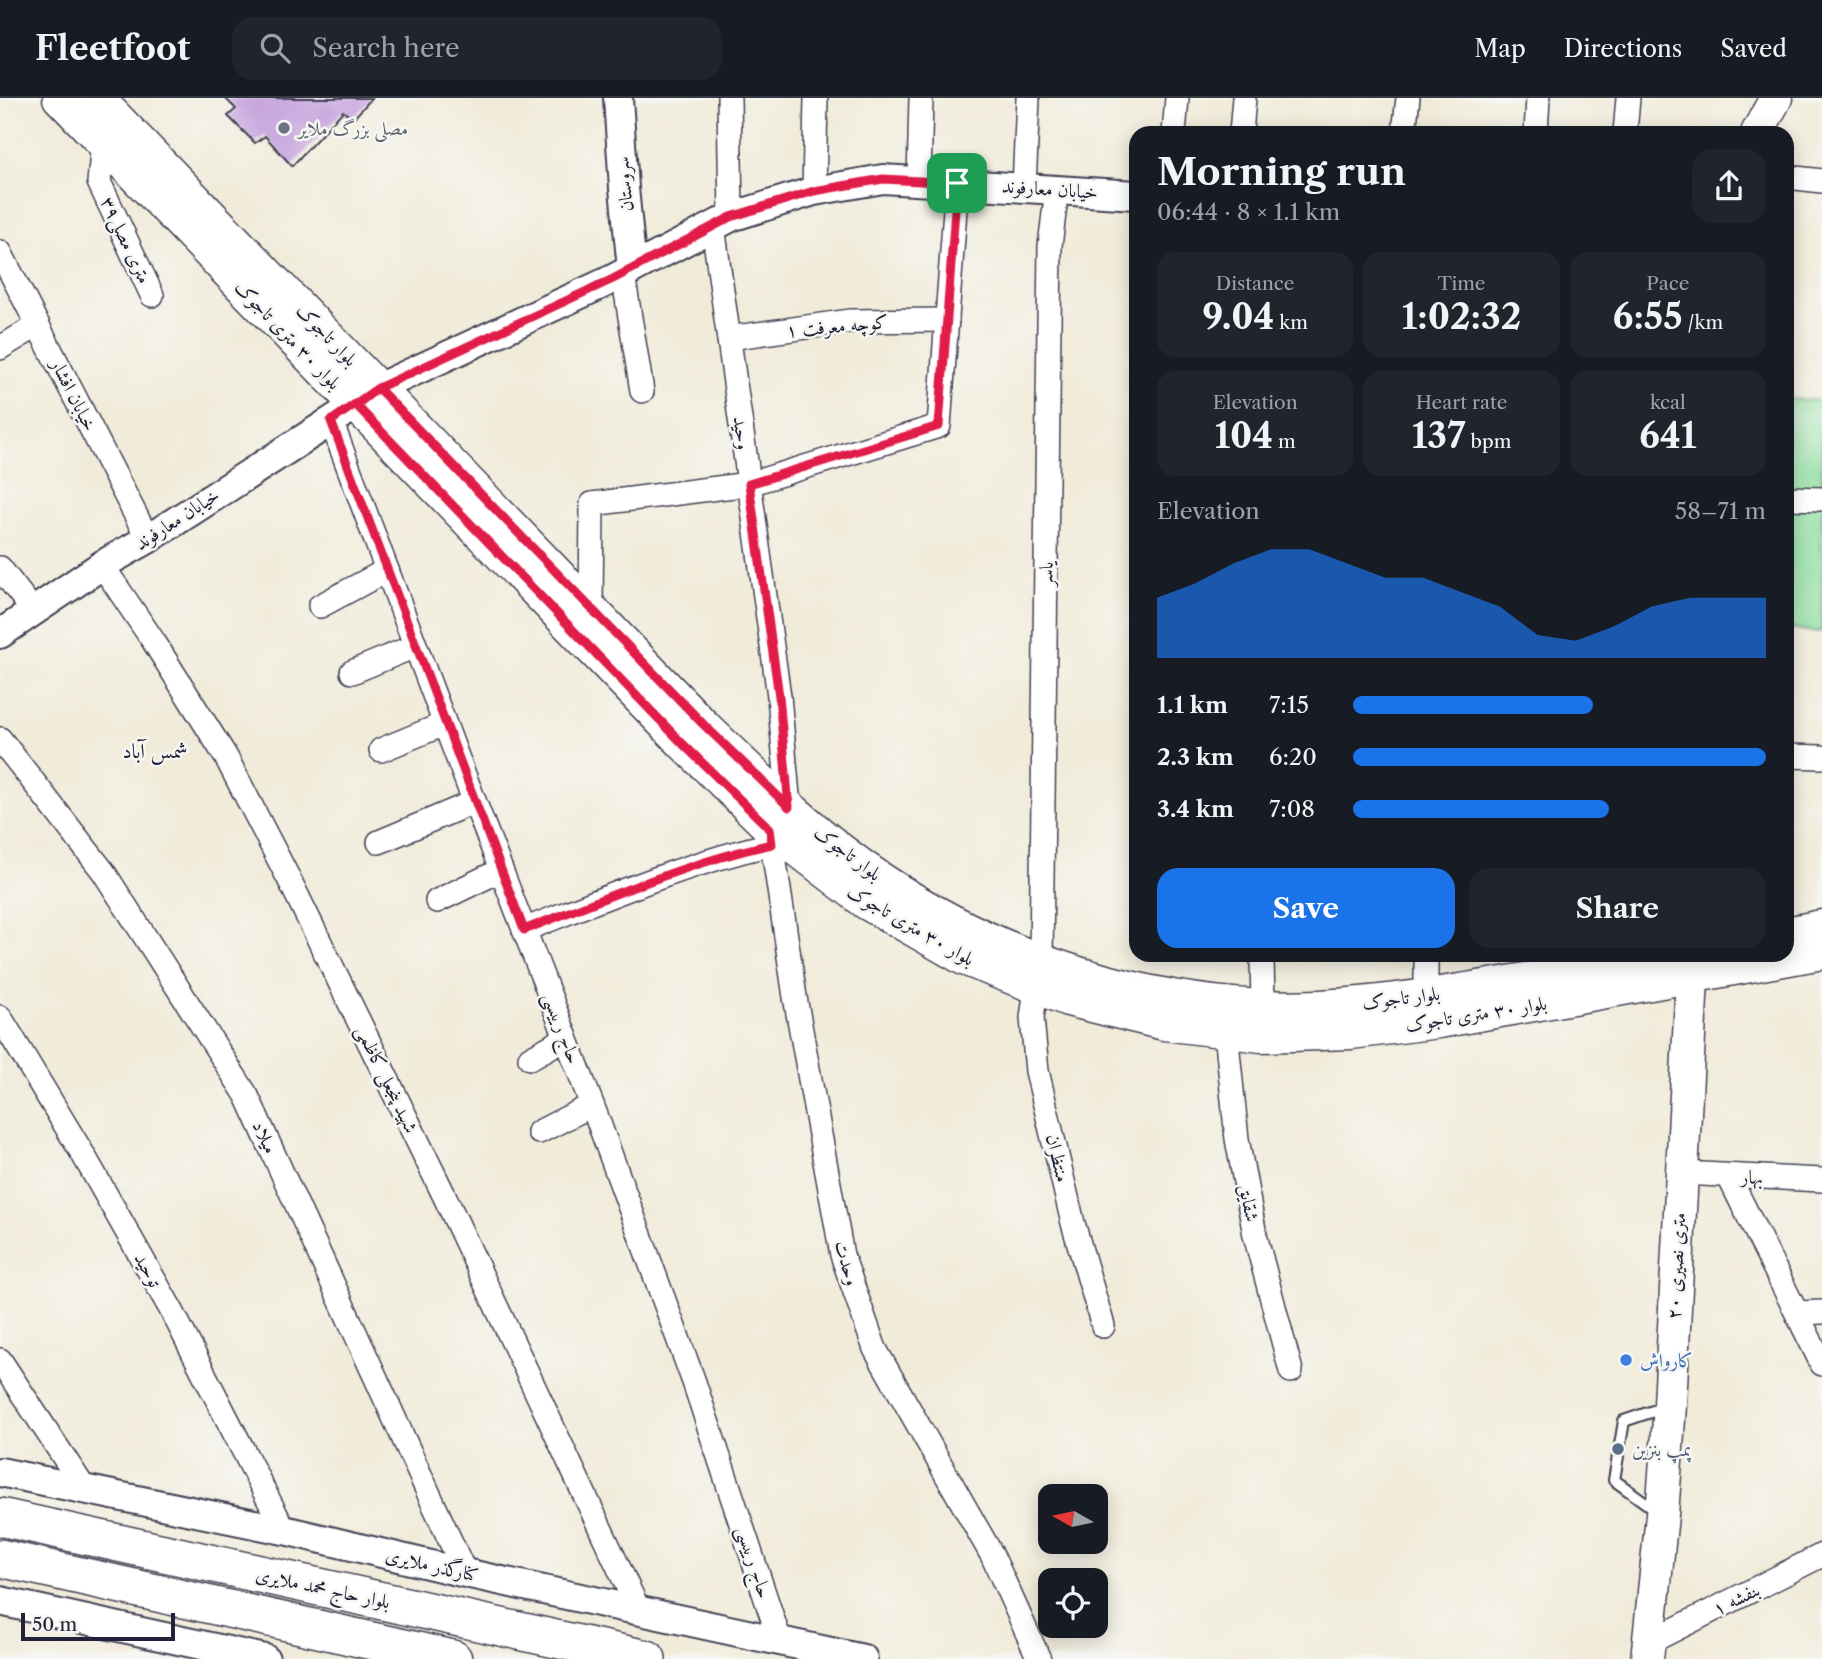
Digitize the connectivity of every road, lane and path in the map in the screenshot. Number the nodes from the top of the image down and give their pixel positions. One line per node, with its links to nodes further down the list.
1 (59, 98): 20 (main road, بلوار ۳۰ متری تاجوک)
2 (98, 98): 38 (main road, بلوار تاجوک)
3 (618, 98): 31 (street, سروستان)
4 (729, 98): 29 (street, وحید)
5 (816, 98): 27 (street)
6 (921, 98): 22 (street)
7 (1028, 98): 25 (street)
8 (1177, 98): 14 (street)
9 (1244, 98): 15 (street)
10 (1408, 98): 16 (street)
11 (1538, 98): 17 (street)
12 (1628, 98): 18 (street)
13 (1776, 98): 19 (main road)
14 (1175, 126)
15 (1242, 126)
16 (1405, 126)
17 (1536, 126)
18 (1626, 126)
19 (1760, 126)
20 (103, 144): 32 (street, ۳۹متری مصلی); 38 (main road, بلوار ۳۰ متری تاجوک)
21 (1794, 178): 23 (street)
22 (919, 181): 24 (street, خیابان معارفوند); 27 (street, خیابان معارفوند)
23 (1822, 181)
24 (957, 183): 25 (street, خیابان معارفوند); 33 (street)
25 (1024, 187): 26 (street, خیابان معارفوند)
26 (1057, 189): 28 (street, خیابان معارفوند); 72 (street, یاسر)
27 (814, 191): 29 (street, خیابان معارفوند)
28 (1129, 194)
29 (722, 222): 31 (street, خیابان معارفوند); 35 (street, وحید)
30 (0, 252): 34 (street, خیابان افشار)
31 (628, 271): 37 (street); 38 (street, خیابان معارفوند)
32 (152, 295)
33 (947, 320): 35 (street, کوچه معرفت ۱); 39 (street)
34 (38, 325): 36 (street); 42 (street, خیابان افشار)
35 (729, 338): 39 (street, وحید)
36 (0, 348)
37 (642, 391)
38 (355, 404): 42 (street, خیابان معارفوند); 45 (street, حاج رییسی); 47 (main road, بلوار تاجوک); 58 (main road, بلوار ۳۰ متری تاجوک)
39 (749, 484): 47 (street); 58 (street, وحید)
40 (1794, 498): 41 (street)
41 (1822, 499)
42 (148, 539): 43 (street, خیابان معارفوند)
43 (102, 565): 48 (street, خیابان معارفوند); 100 (street, شهید پنجعلی کاظمی)
44 (0, 568): 48 (street)
45 (387, 570): 46 (street); 50 (street, حاج رییسی)
46 (320, 606)
47 (591, 608): 58 (main road, بلوار تاجوک)
48 (34, 612): 49 (street, خیابان معارفوند)
49 (0, 634)
50 (415, 646): 51 (street); 52 (street, حاج رییسی)
51 (352, 672)
52 (444, 723): 54 (street); 57 (street, حاج رییسی)
53 (0, 739): 98 (street, میلاد)
54 (381, 750)
55 (1794, 756): 56 (street)
56 (1822, 757)
57 (474, 802): 59 (street); 60 (street, حاج رییسی)
58 (777, 827): 63 (street); 72 (main road, بلوار ۳۰ متری تاجوک); 107 (street, وحدت)
59 (379, 842)
60 (501, 870): 61 (street); 63 (street, حاج رییسی)
61 (438, 901)
62 (1822, 926): 64 (main road)
63 (524, 930): 77 (street, حاج رییسی)
64 (1794, 932)
65 (1822, 953): 66 (main road, بلوار ۳۰ متری تاجوک)
66 (1794, 956)
67 (1262, 962): 74 (street)
68 (1426, 962): 73 (street)
69 (1588, 962): 73 (main road, بلوار تاجوک)
70 (1738, 962): 71 (main road, بلوار ۳۰ متری تاجوک)
71 (1692, 967): 76 (main road, بلوار ۳۰ متری تاجوک); 81 (main road, ۲۰ متری نصیری)
72 (1039, 973): 74 (main road, بلوار تاجوک); 76 (main road, بلوار ۳۰ متری تاجوک); 86 (street, منتظران)
73 (1426, 995): 74 (main road, بلوار تاجوک)
74 (1263, 1007)
75 (0, 1017): 95 (street, توحید)
76 (1226, 1032): 89 (street, شقایق)
77 (566, 1038): 78 (street); 79 (street, حاج رییسی)
78 (530, 1058)
79 (592, 1105): 80 (street); 101 (street, حاج رییسی)
80 (539, 1132)
81 (1681, 1173): 82 (street, بهار); 90 (main road, ۲۰ متری نصیری)
82 (1730, 1177): 83 (street, بهار); 85 (street)
83 (1822, 1180)
84 (1822, 1312): 85 (street)
85 (1797, 1313): 88 (street)
86 (1103, 1326)
87 (0, 1360): 92 (street)
88 (1822, 1364)
89 (1291, 1371)
90 (1670, 1405): 93 (main road, ۲۰ متری نصیری); 93 (lane)
91 (0, 1472): 92 (street, کنارگذر ملایری)
92 (86, 1491): 95 (street, کنارگذر ملایری)
93 (1662, 1515): 102 (main road, ۲۰ متری نصیری)
94 (0, 1517): 105 (highway, بلوار حاج محمد ملایری)
95 (285, 1530): 98 (street, کنارگذر ملایری)
96 (1822, 1555): 102 (street, بنفشه ۱)
97 (0, 1558): 104 (highway)
98 (465, 1573): 100 (street, کنارگذر ملایری)
99 (0, 1601): 103 (street)
100 (639, 1611): 101 (street, کنارگذر ملایری)
101 (780, 1641): 106 (street, کنارگذر ملایری)
102 (1648, 1650)
103 (265, 1659)
104 (453, 1659)
105 (647, 1659)
106 (863, 1659)
107 (1039, 1659)

